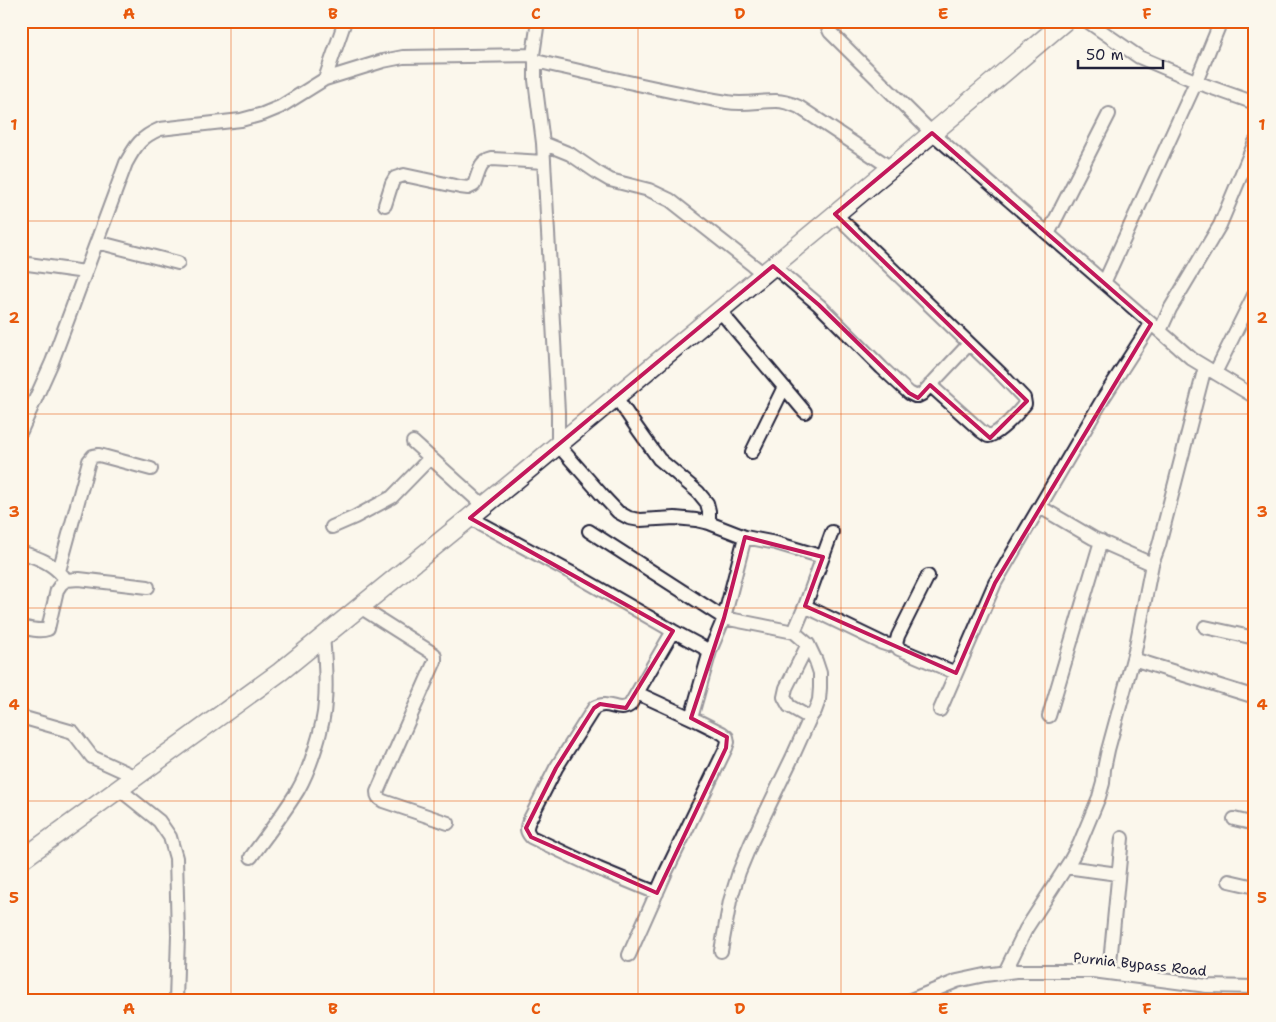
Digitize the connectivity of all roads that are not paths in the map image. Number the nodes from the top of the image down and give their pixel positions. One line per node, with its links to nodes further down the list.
1 (345, 21): 8 (street)
2 (538, 21): 7 (street)
3 (825, 21): 12 (street)
4 (1065, 21): 12 (highway)
5 (1087, 21): 9 (street)
6 (1221, 21): 9 (street)
7 (534, 58): 8 (street); 14 (street); 16 (street)
8 (325, 79): 20 (street)
9 (1196, 82): 10 (street); 25 (street)
10 (1255, 103)
11 (1109, 114): 19 (street)
12 (932, 133): 16 (highway); 19 (street)
13 (1255, 142): 28 (street)
14 (543, 143): 15 (street); 23 (street)
15 (544, 162): 17 (street); 38 (street)
16 (891, 168): 18 (highway)
17 (385, 205)
18 (835, 214): 23 (highway); 29 (street)
19 (1048, 234): 25 (street)
20 (96, 242): 22 (street); 24 (street)
21 (21, 263): 24 (street)
22 (178, 263)
23 (768, 270): 27 (highway); 31 (street)
24 (85, 272): 36 (street)
25 (1104, 283): 28 (street)
26 (1255, 293): 30 (street)
27 (720, 310): 32 (street); 33 (highway)
28 (1156, 328): 30 (street); 43 (street)
29 (969, 344): 31 (street); 31 (street)
30 (1210, 370): 34 (street); 53 (street)
31 (930, 385)
32 (784, 387): 35 (street); 39 (street)
33 (616, 397): 38 (highway); 45 (street)
34 (1255, 397)
35 (805, 412)
36 (21, 431)
37 (413, 442): 40 (street)
38 (558, 445): 42 (highway); 45 (street)
39 (752, 452)
40 (430, 458): 42 (street); 46 (street)
41 (151, 470): 54 (street)
42 (484, 506): 44 (highway)
43 (1040, 507): 50 (street); 70 (street)
44 (470, 518): 58 (highway); 62 (street)
45 (709, 523): 49 (street)
46 (332, 527)
47 (589, 531): 59 (street)
48 (832, 532): 52 (street)
49 (745, 537): 52 (street); 59 (street)
50 (1101, 541): 53 (street); 74 (street)
51 (21, 552): 54 (street)
52 (822, 557): 57 (street)
53 (1152, 564): 69 (street)
54 (63, 575): 56 (street); 60 (street)
55 (928, 576): 67 (street)
56 (148, 587)
57 (805, 606): 63 (street); 67 (street)
58 (360, 607): 64 (highway); 81 (street)
59 (724, 618): 63 (street); 68 (street)
60 (21, 627)
61 (1205, 627): 65 (street)
62 (673, 631): 68 (street); 71 (street)
63 (794, 632): 66 (street)
64 (323, 636): 78 (highway); 84 (street)
65 (1255, 638)
66 (808, 644): 77 (street); 77 (street)
67 (896, 644): 70 (street)
68 (710, 651): 76 (street)
69 (1133, 659): 72 (street); 86 (street)
70 (956, 673): 73 (street)
71 (637, 693): 76 (street); 90 (street)
72 (1255, 695)
73 (940, 710)
74 (1049, 716)
75 (21, 717): 78 (street)
76 (691, 718): 90 (street)
77 (810, 718): 91 (street)
78 (136, 776): 79 (highway)
79 (119, 789): 85 (highway); 95 (street)
80 (1234, 819): 82 (street)
81 (448, 823)
82 (1255, 824)
83 (1122, 838): 87 (street)
84 (251, 857)
85 (21, 860)
86 (1066, 867): 87 (street); 93 (street)
87 (1118, 874): 94 (street)
88 (1229, 881): 89 (street)
89 (1255, 887)
90 (657, 893): 92 (street)
91 (721, 951)
92 (629, 955)
93 (1005, 972): 94 (street, Purnia Bypass Road); 99 (street, Purnia Bypass Road)
94 (1109, 973): 96 (street, Purnia Bypass Road)
95 (176, 985): 97 (street); 98 (street)
96 (1255, 987)
97 (176, 1001)
98 (187, 1001)
99 (908, 1001)

